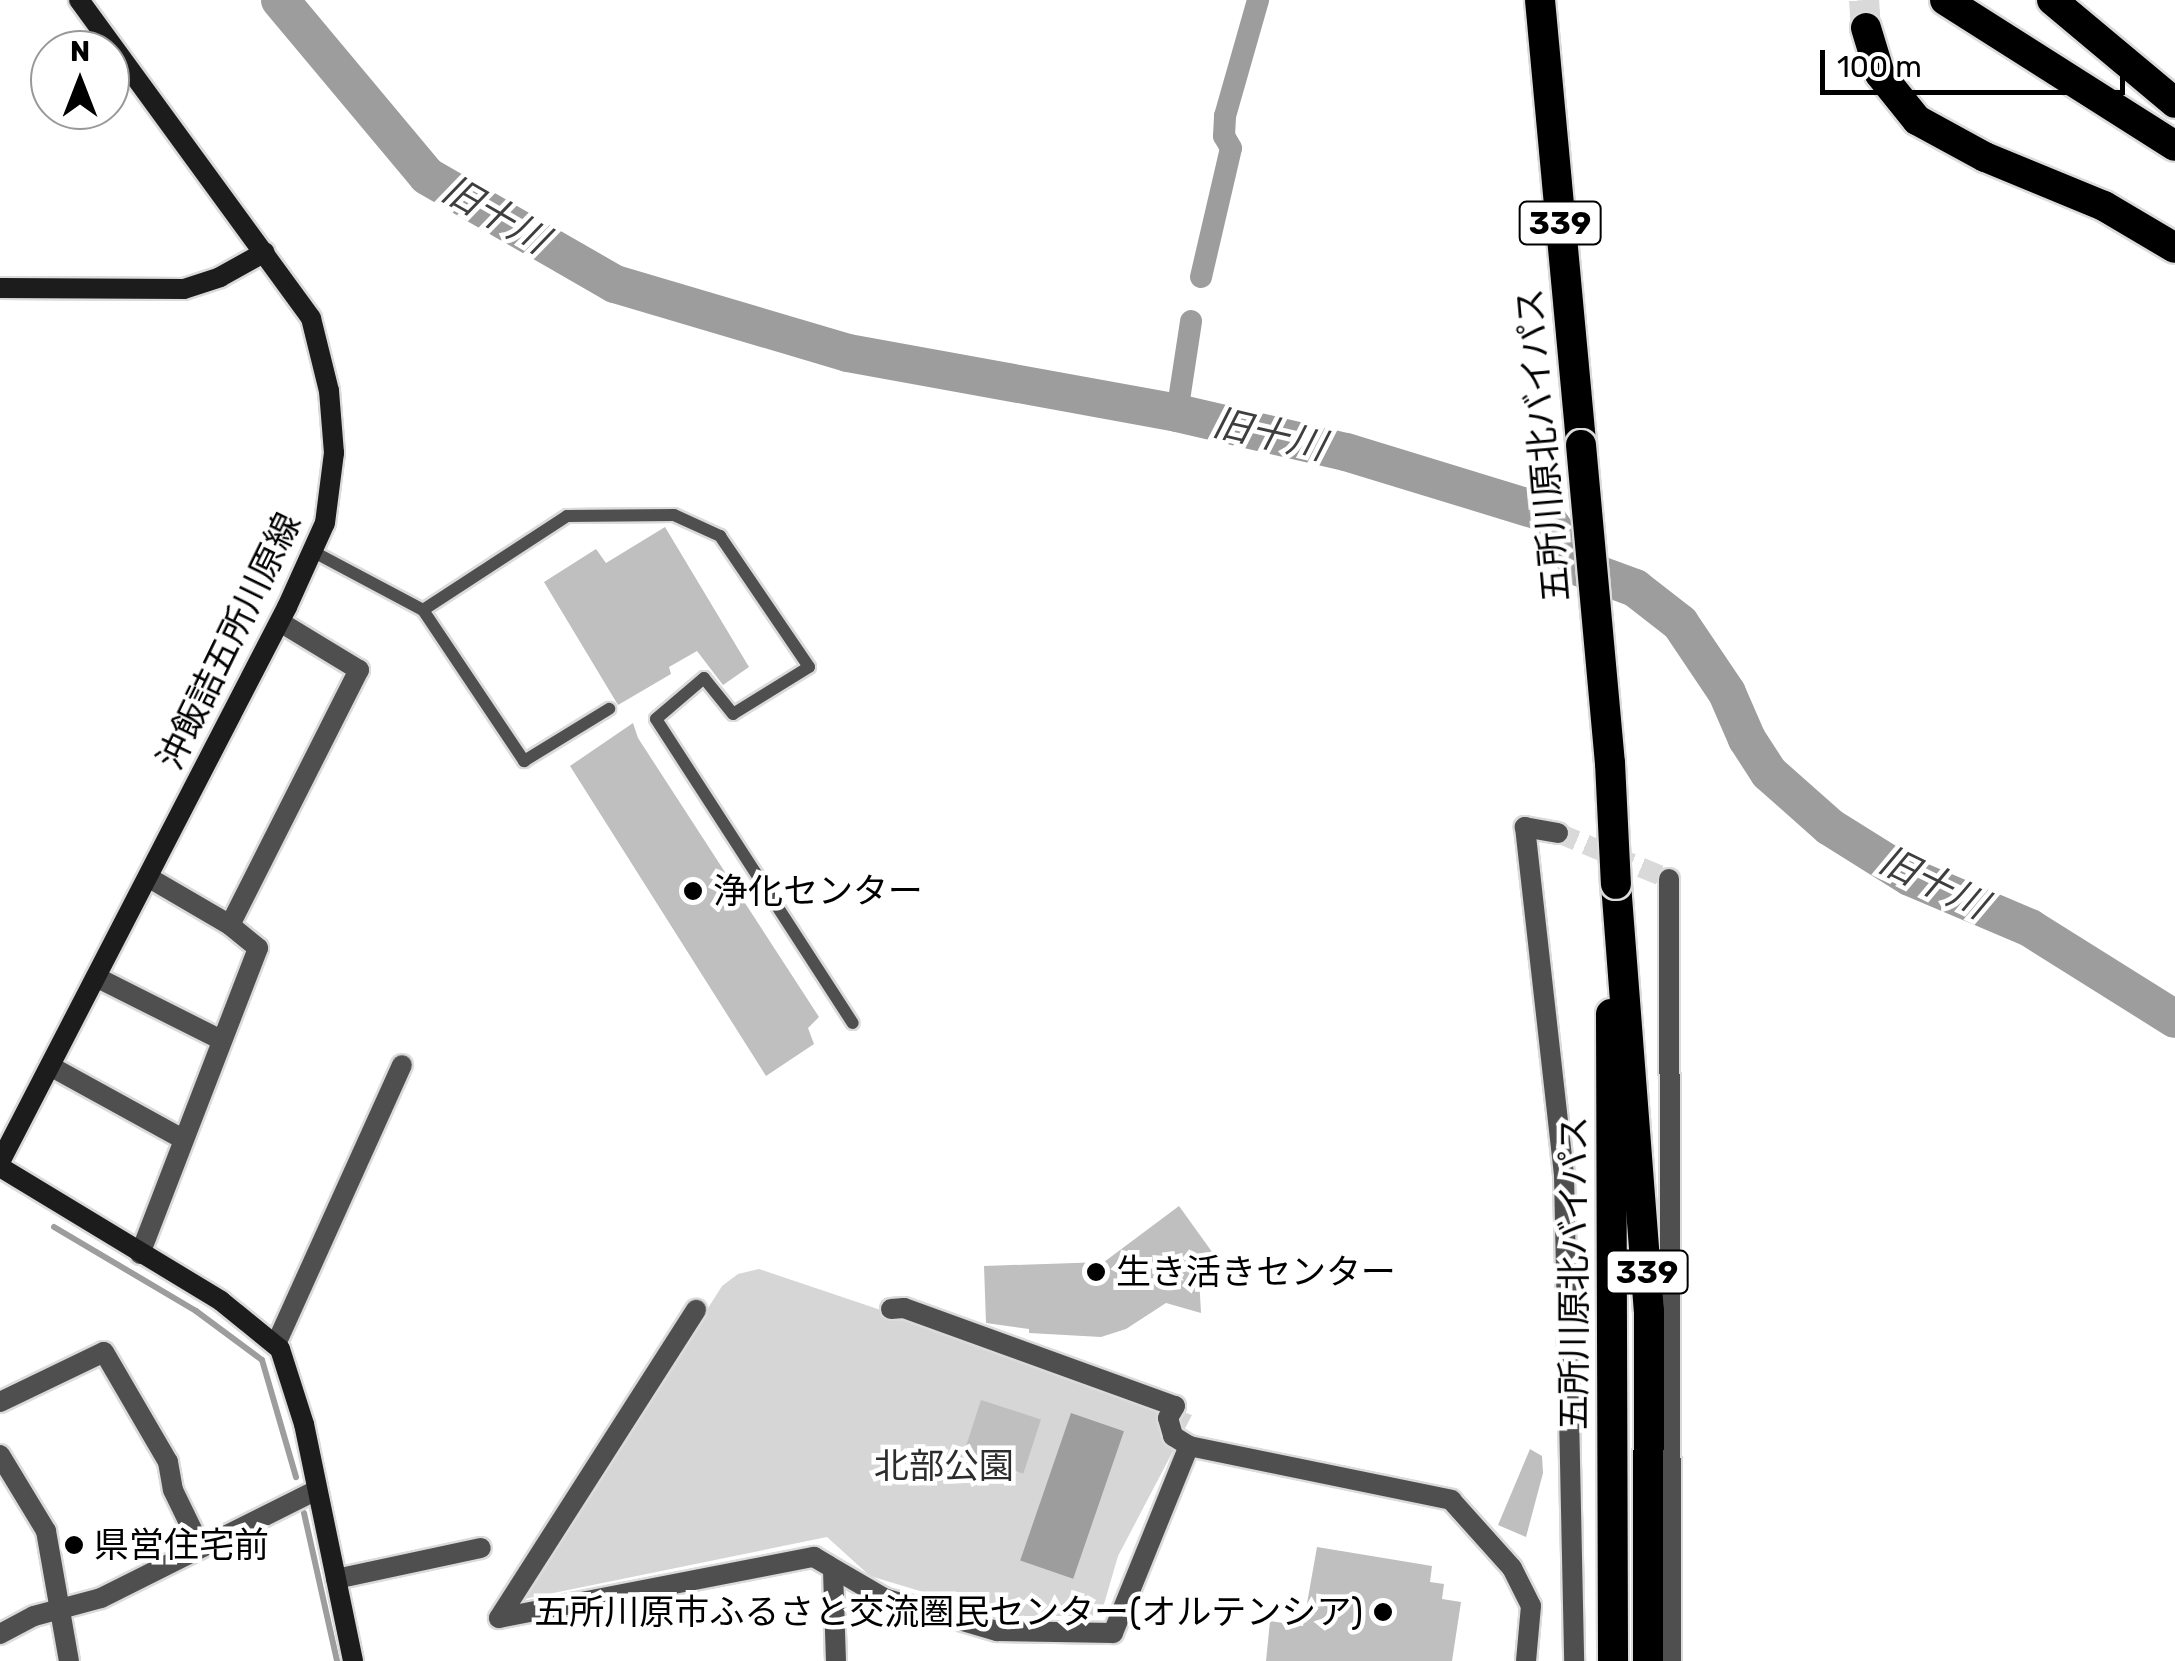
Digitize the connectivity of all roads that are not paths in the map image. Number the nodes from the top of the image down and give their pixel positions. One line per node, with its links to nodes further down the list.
1 (79, 0): 9 (main road, 沖飯詰五所川原線)
2 (1540, 0): 18 (highway, 五所川原北バイパス / 339, bridge)
3 (1945, 0): 7 (highway)
4 (2052, 0): 6 (highway)
5 (1866, 28): 8 (highway)
6 (2175, 103)
7 (2175, 146)
8 (2175, 248)
9 (265, 252): 10 (main road); 11 (main road, 沖飯詰五所川原線)
10 (0, 288)
11 (312, 551): 12 (lane); 13 (main road, 沖飯詰五所川原線)
12 (423, 610): 14 (lane); 21 (lane)
13 (280, 622): 16 (main road, 沖飯詰五所川原線); 19 (street)
14 (609, 709)
15 (1558, 833): 45 (street)
16 (148, 877): 19 (street); 20 (main road, 沖飯詰五所川原線)
17 (1669, 879): 48 (street)
18 (1616, 884): 46 (highway, 五所川原北バイパス / 339); 47 (highway, 五所川原北バイパス / 339)
19 (230, 925): 22 (street)
20 (96, 977): 22 (street); 24 (main road, 沖飯詰五所川原線)
21 (853, 1023)
22 (222, 1040): 25 (street)
23 (402, 1065): 30 (street)
24 (50, 1066): 25 (street); 26 (main road, 沖飯詰五所川原線)
25 (183, 1139): 27 (street)
26 (0, 1165): 27 (main road)
27 (140, 1254): 30 (main road)
28 (696, 1310): 37 (street)
29 (891, 1310): 32 (street)
30 (276, 1344): 34 (main road)
31 (0, 1402): 35 (street)
32 (1190, 1446): 37 (street); 44 (street)
33 (0, 1454): 39 (street)
34 (317, 1490): 35 (street); 38 (main road)
35 (201, 1548): 39 (street)
36 (481, 1548): 38 (street)
37 (833, 1571): 43 (street)
38 (336, 1579): 42 (main road)
39 (62, 1608): 40 (street); 41 (street)
40 (0, 1634)
41 (70, 1661)
42 (353, 1661)
43 (836, 1661)
44 (1526, 1661)
45 (1574, 1661)
46 (1613, 1661)
47 (1648, 1661)
48 (1671, 1661)

